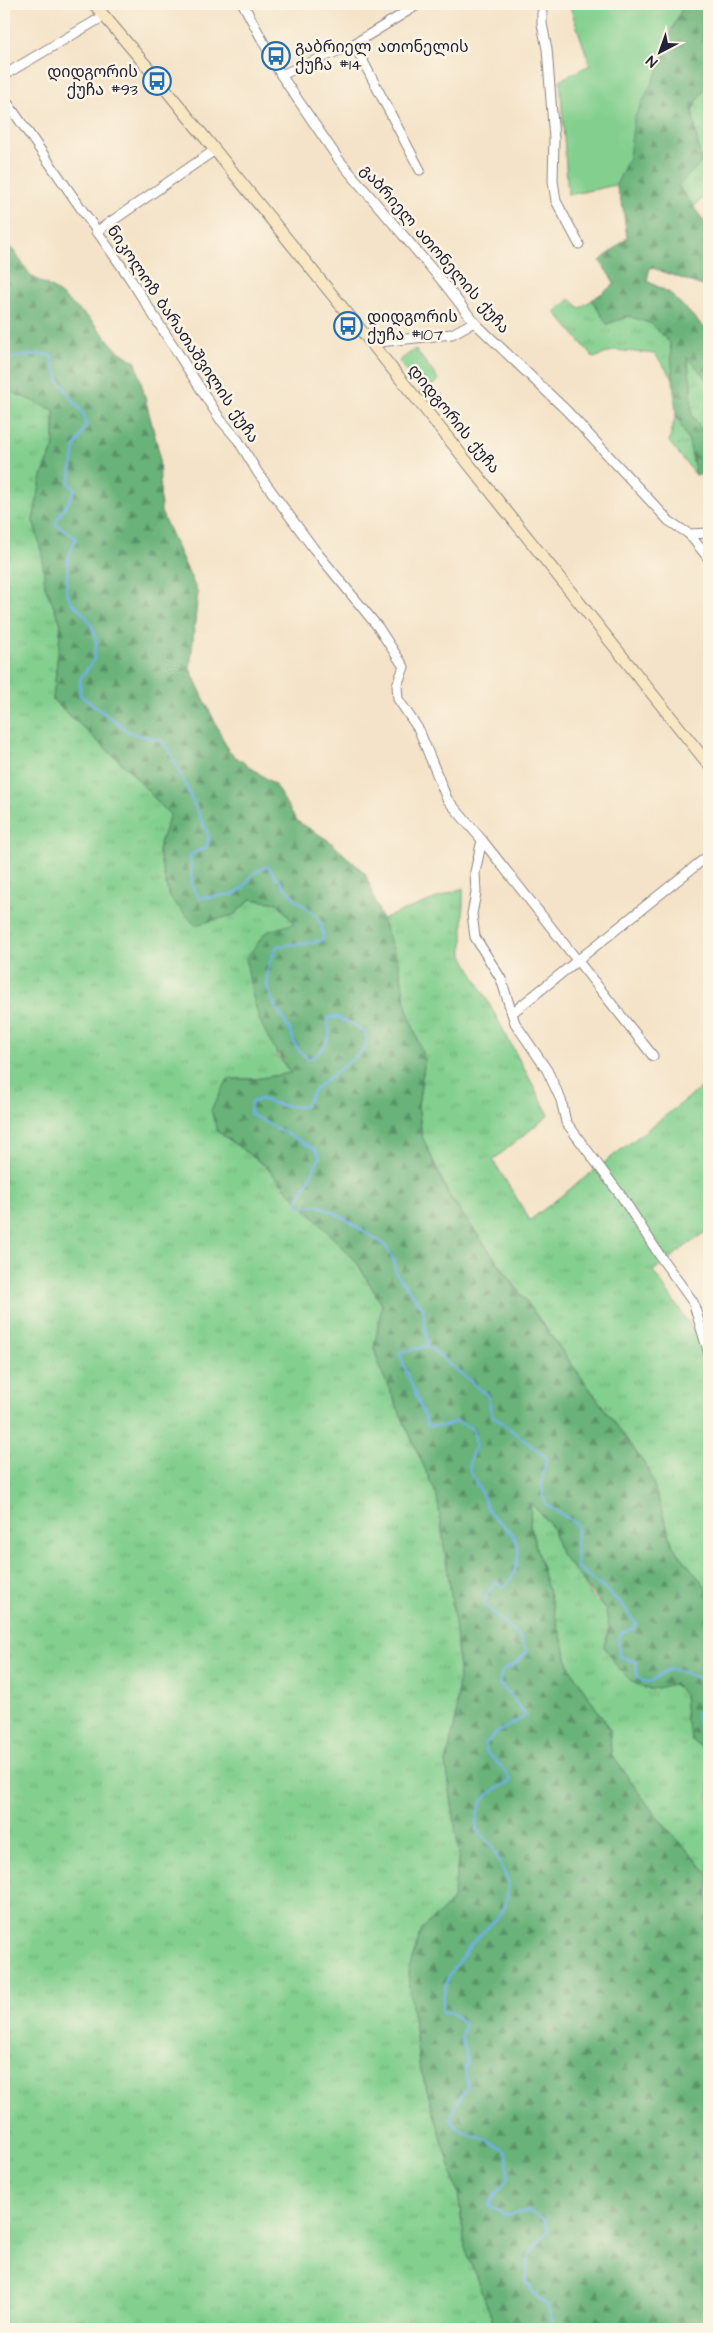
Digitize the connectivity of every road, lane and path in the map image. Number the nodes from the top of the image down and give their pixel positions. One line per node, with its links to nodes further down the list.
1 (94, 4): 5 (street, დიდგორის ქუჩა)
2 (244, 4): 9 (street, გაბრიელ ათონელის ქუჩა)
3 (419, 4): 6 (street)
4 (542, 8): 7 (street); 14 (street)
5 (104, 16): 8 (street); 11 (street, დიდგორის ქუჩა)
6 (354, 44): 9 (street); 12 (street)
7 (554, 53)
8 (4, 75)
9 (280, 75): 15 (street, გაბრიელ ათონელის ქუჩა)
10 (4, 98): 13 (street, ნიკოლოზ ბარათაშვილის ქუჩა)
11 (215, 150): 13 (street); 16 (street, დიდგორის ქუჩა)
12 (420, 170)
13 (96, 232): 21 (street, ნიკოლოზ ბარათაშვილის ქუჩა)
14 (579, 244)
15 (474, 322): 16 (street); 18 (street, გაბრიელ ათონელის ქუჩა)
16 (370, 343): 20 (street, დიდგორის ქუჩა)
17 (709, 533): 18 (street)
18 (689, 534): 19 (street, გაბრიელ ათონელის ქუჩა)
19 (709, 559)
20 (709, 764)
21 (482, 840): 23 (street, ნიკოლოზ ბარათაშვილის ქუჩა); 24 (street)
22 (709, 855): 23 (street)
23 (578, 961): 24 (street); 25 (street, ნიკოლოზ ბარათაშვილის ქუჩა)
24 (512, 1013): 26 (street)
25 (653, 1056)
26 (709, 1354)

